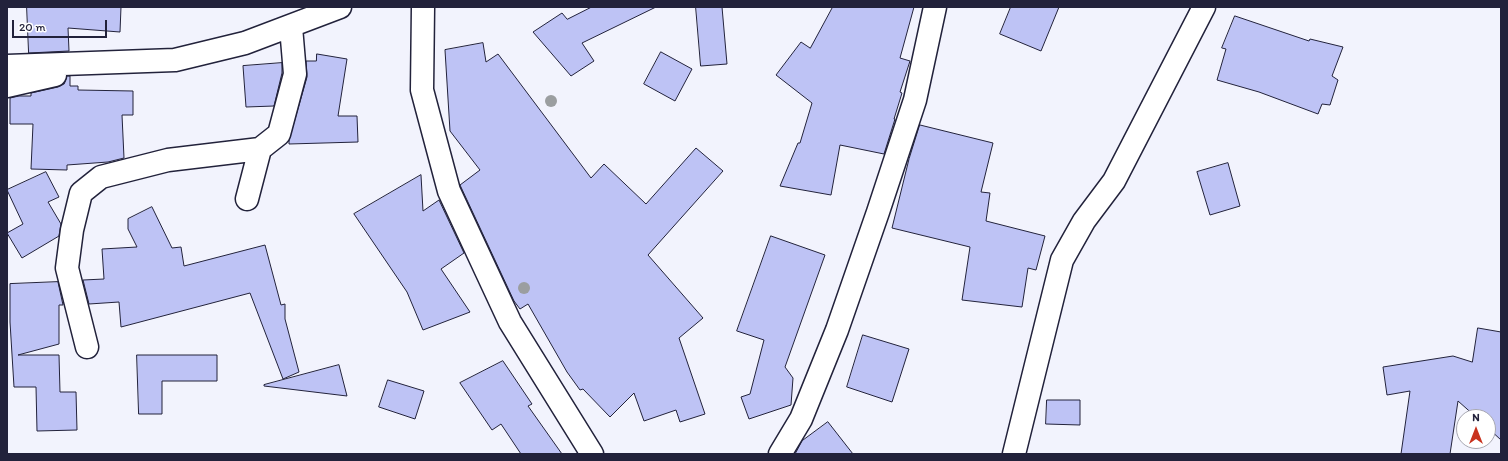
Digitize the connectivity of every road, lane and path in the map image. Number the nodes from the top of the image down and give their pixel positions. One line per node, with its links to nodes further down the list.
1 (340, 7): 5 (street)
2 (423, 7): 12 (street)
3 (935, 7): 13 (street)
4 (1204, 7): 14 (street)
5 (291, 27): 6 (street); 9 (street)
6 (104, 64): 7 (street); 8 (street)
7 (7, 66)
8 (7, 86)
9 (260, 149): 10 (street); 11 (street)
10 (247, 199)
11 (87, 348)
12 (592, 454)
13 (780, 454)
14 (1014, 454)

